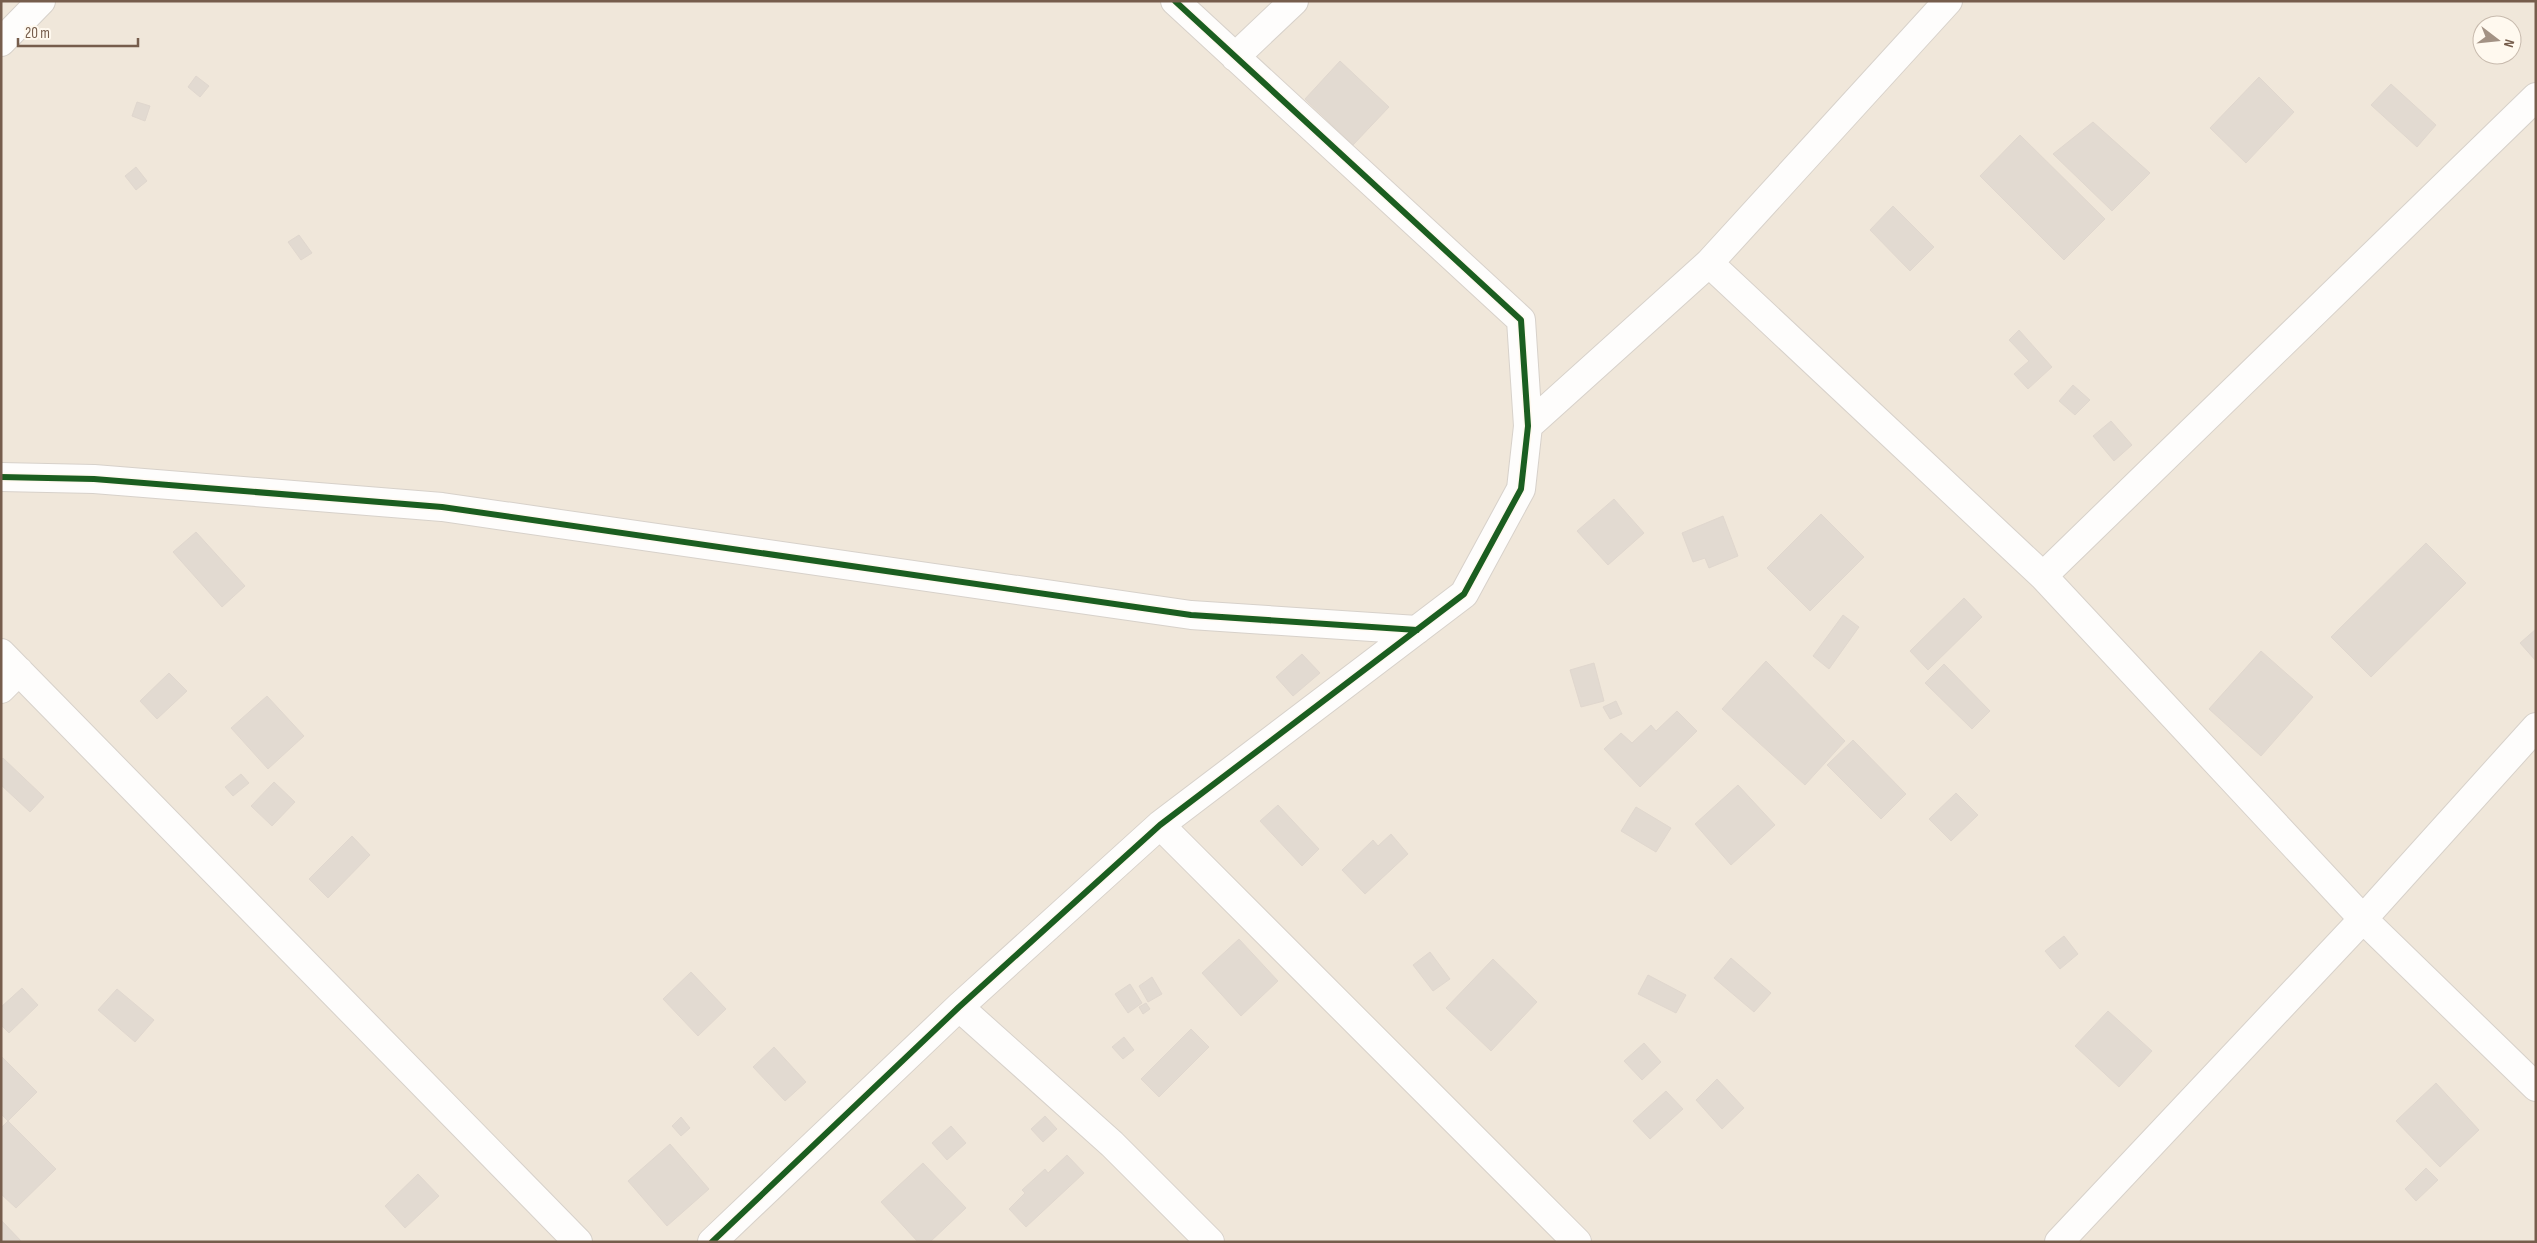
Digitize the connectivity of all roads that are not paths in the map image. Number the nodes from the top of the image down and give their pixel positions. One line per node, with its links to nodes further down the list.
1 (41, 1): 5 (street)
2 (1175, 1): 6 (street)
3 (1294, 1): 6 (street)
4 (1948, 1): 8 (street)
5 (1, 42)
6 (1235, 57): 9 (street)
7 (2536, 96): 11 (street)
8 (1709, 263): 9 (street); 11 (street)
9 (1528, 426): 12 (street)
10 (1, 477): 12 (street)
11 (2043, 576): 16 (street)
12 (1418, 630): 15 (street)
13 (7, 671): 19 (street)
14 (2536, 727): 16 (street)
15 (1160, 825): 17 (street); 22 (street)
16 (2363, 919): 18 (street); 23 (street)
17 (959, 1007): 20 (street); 21 (street)
18 (2536, 1087)
19 (578, 1242)
20 (712, 1242)
21 (1210, 1242)
22 (1576, 1242)
23 (2060, 1242)

